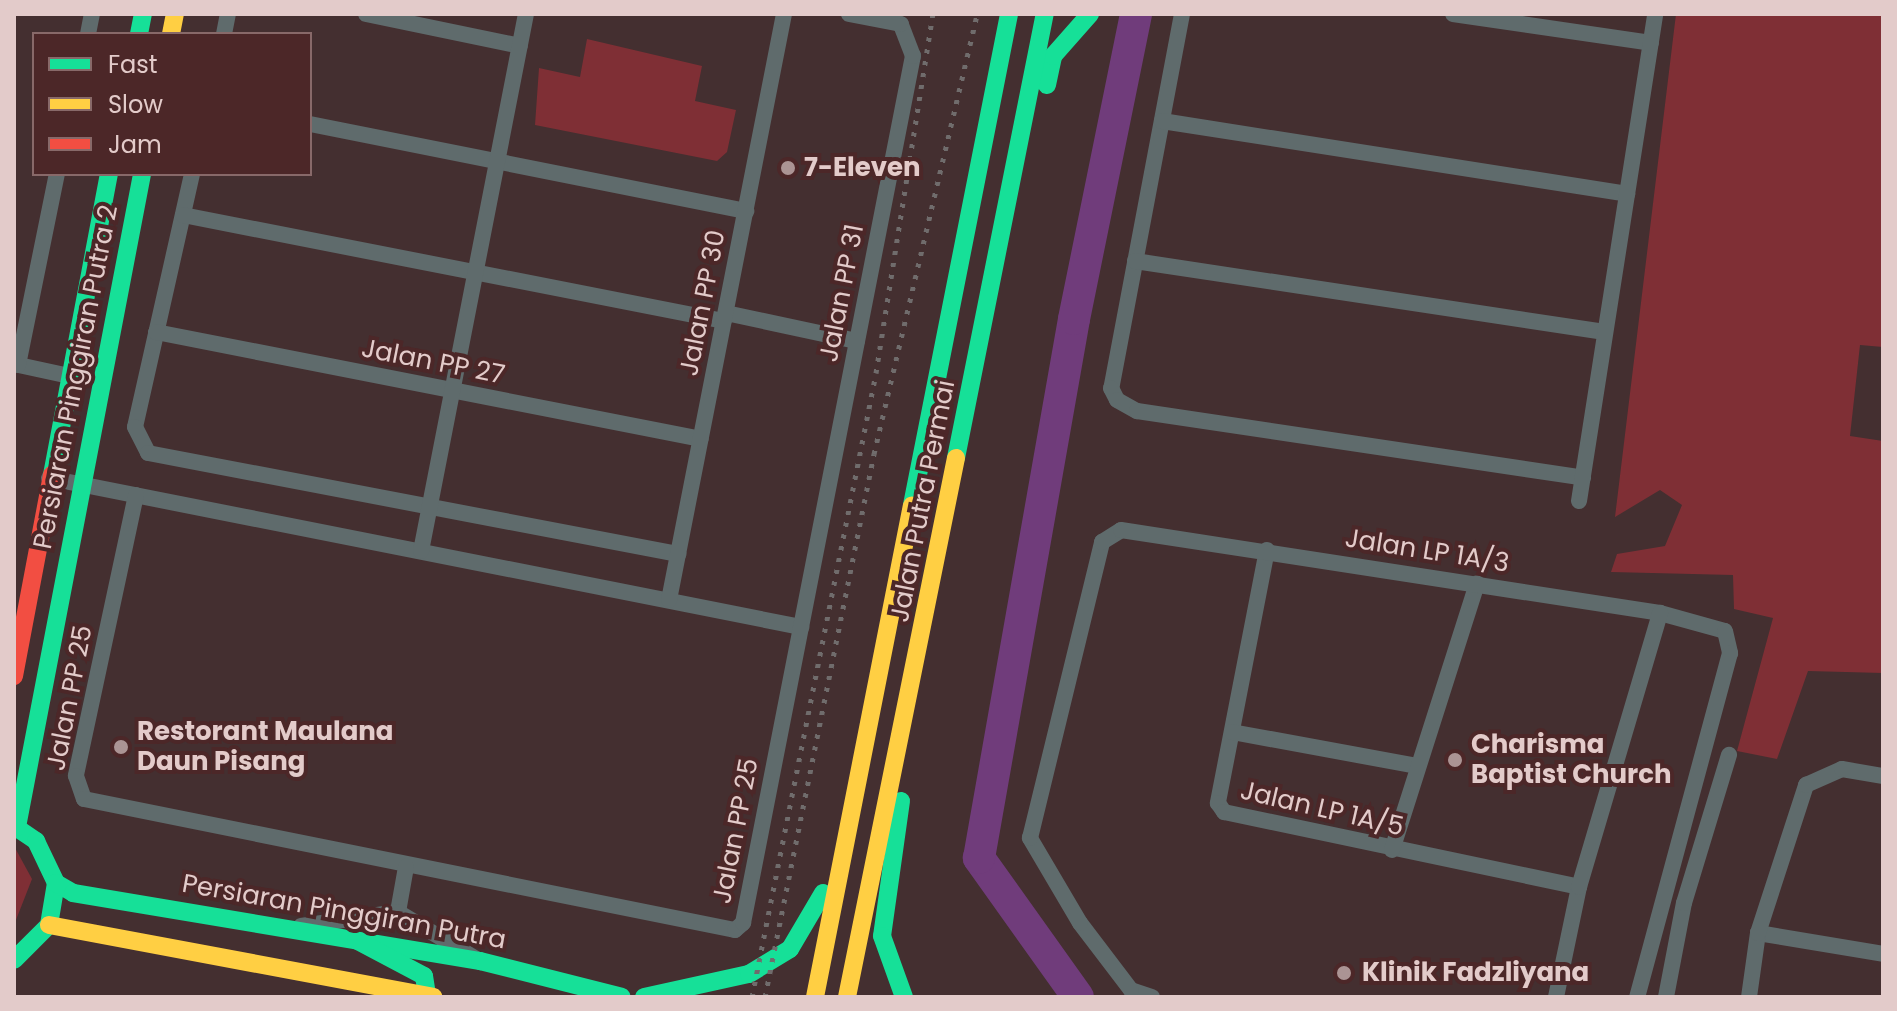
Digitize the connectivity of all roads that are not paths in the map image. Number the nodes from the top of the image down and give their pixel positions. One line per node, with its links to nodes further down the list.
1 (366, 14): 12 (street)
2 (526, 14): 12 (street)
3 (784, 14): 21 (street, Jalan PP 30)
4 (849, 14): 29 (street, Jalan PP 31)
5 (1045, 14): 26 (main road, Jalan Putra Permai)
6 (1090, 14): 26 (main road)
7 (1182, 14): 13 (street)
8 (1453, 14): 11 (street)
9 (1655, 14): 11 (street)
10 (1005, 18): 55 (main road, Jalan Putra Permai)
11 (1651, 43): 20 (street)
12 (520, 46): 15 (street)
13 (1162, 121): 20 (street); 23 (street)
14 (312, 124): 15 (street)
15 (497, 161): 21 (street); 24 (street)
16 (57, 176): 30 (street)
17 (109, 176): 31 (main road, Persiaran Pinggiran Putra 2)
18 (142, 176): 36 (main road, Persiaran Pinggiran Putra 2)
19 (192, 176): 22 (street)
20 (1627, 194): 28 (street)
21 (746, 211): 25 (street, Jalan PP 30)
22 (183, 215): 24 (street); 27 (street)
23 (1135, 261): 28 (street); 35 (street)
24 (475, 273): 25 (street); 32 (street)
25 (725, 317): 29 (street); 33 (street, Jalan PP 30)
26 (983, 326): 48 (main road, Jalan Putra Permai)
27 (156, 332): 32 (street, Jalan PP 27); 39 (street)
28 (1605, 332): 35 (street)
29 (857, 341): 46 (street, Jalan PP 31)
30 (16, 365): 31 (street)
31 (65, 375): 34 (main road, Persiaran Pinggiran Putra 2)
32 (452, 390): 33 (street, Jalan PP 27); 39 (street)
33 (701, 439): 42 (street, Jalan PP 30)
34 (49, 478): 36 (street); 47 (main road, Persiaran Pinggiran Putra 2)
35 (1583, 478): 38 (street)
36 (80, 484): 37 (street); 53 (main road, Persiaran Pinggiran Putra 2)
37 (136, 495): 41 (street); 56 (street, Jalan PP 25)
38 (1579, 501)
39 (430, 506): 41 (street); 42 (street)
40 (1267, 550): 43 (street, Jalan LP 1A/3); 49 (street, Jalan LP 1A/5); 73 (street, Jalan LP 1A/3)
41 (421, 551): 44 (street)
42 (678, 554): 44 (street, Jalan PP 30)
43 (1477, 583): 45 (street, Jalan LP 1A/3); 51 (street)
44 (669, 600): 46 (street)
45 (1660, 613): 58 (street); 75 (street, Jalan LP 1A/3)
46 (801, 627): 56 (street, Jalan PP 25)
47 (14, 676)
48 (906, 715): 71 (main road, Jalan Putra Permai); 72 (main road)
49 (1232, 732): 51 (street); 54 (street, Jalan LP 1A/5)
50 (1729, 755): 76 (street)
51 (1418, 766): 54 (street)
52 (1883, 776): 62 (street)
53 (16, 826): 57 (main road)
54 (1392, 850): 58 (street, Jalan LP 1A/5)
55 (839, 854): 69 (main road); 70 (main road, Jalan Putra Permai)
56 (406, 867): 59 (street)
57 (56, 883): 60 (main road); 61 (main road, Persiaran Pinggiran Putra)
58 (1579, 887): 74 (street)
59 (398, 912): 61 (street); 66 (street)
60 (49, 925): 65 (main road); 67 (main road)
61 (301, 926): 63 (main road, Persiaran Pinggiran Putra)
62 (1758, 933): 64 (street); 77 (street)
63 (352, 937): 66 (main road, Persiaran Pinggiran Putra); 67 (main road)
64 (1883, 954)
65 (14, 960)
66 (480, 961): 68 (main road, Persiaran Pinggiran Putra)
67 (430, 996)
68 (622, 997)
69 (644, 997)
70 (815, 997)
71 (847, 997)
72 (904, 997)
73 (1152, 997)
74 (1556, 997)
75 (1637, 997)
76 (1666, 997)
77 (1749, 997)

